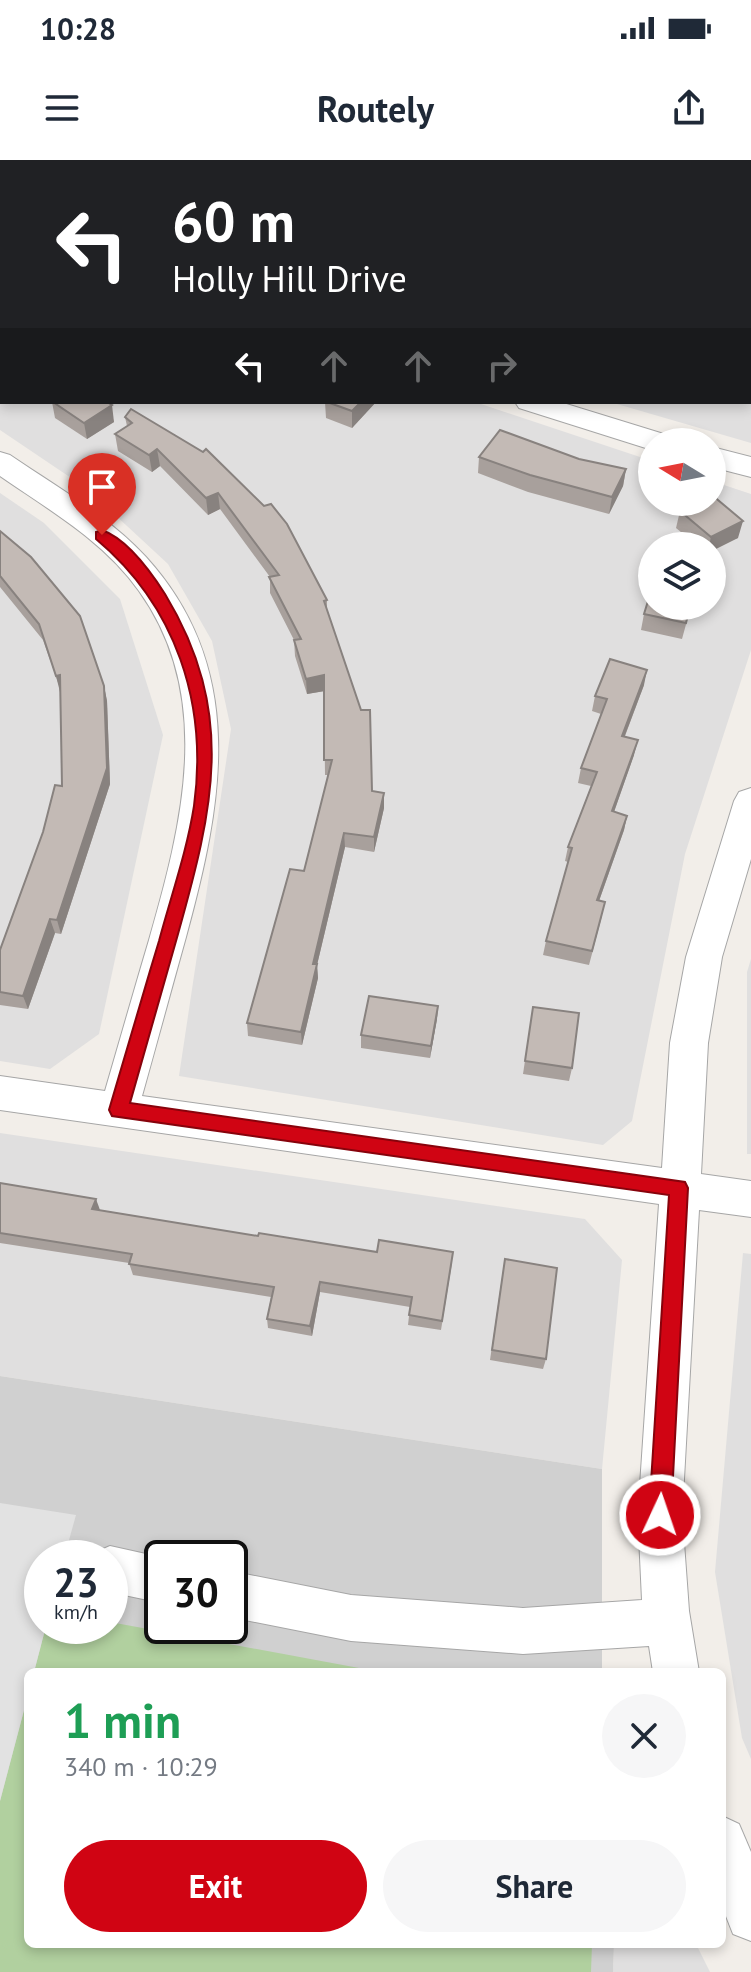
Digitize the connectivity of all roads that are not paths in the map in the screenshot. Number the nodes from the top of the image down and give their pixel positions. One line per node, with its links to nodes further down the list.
1 (535, 404): 2 (street)
2 (638, 436)
3 (726, 461): 5 (street)
4 (0, 462): 8 (street)
5 (751, 467)
6 (751, 801): 9 (street)
7 (0, 1093): 8 (street)
8 (119, 1110): 9 (street)
9 (679, 1188): 10 (street); 12 (street)
10 (751, 1199)
11 (248, 1598): 12 (street)
12 (668, 1622): 13 (street)
13 (675, 1668)
14 (726, 1851): 15 (street)
15 (751, 1916)

